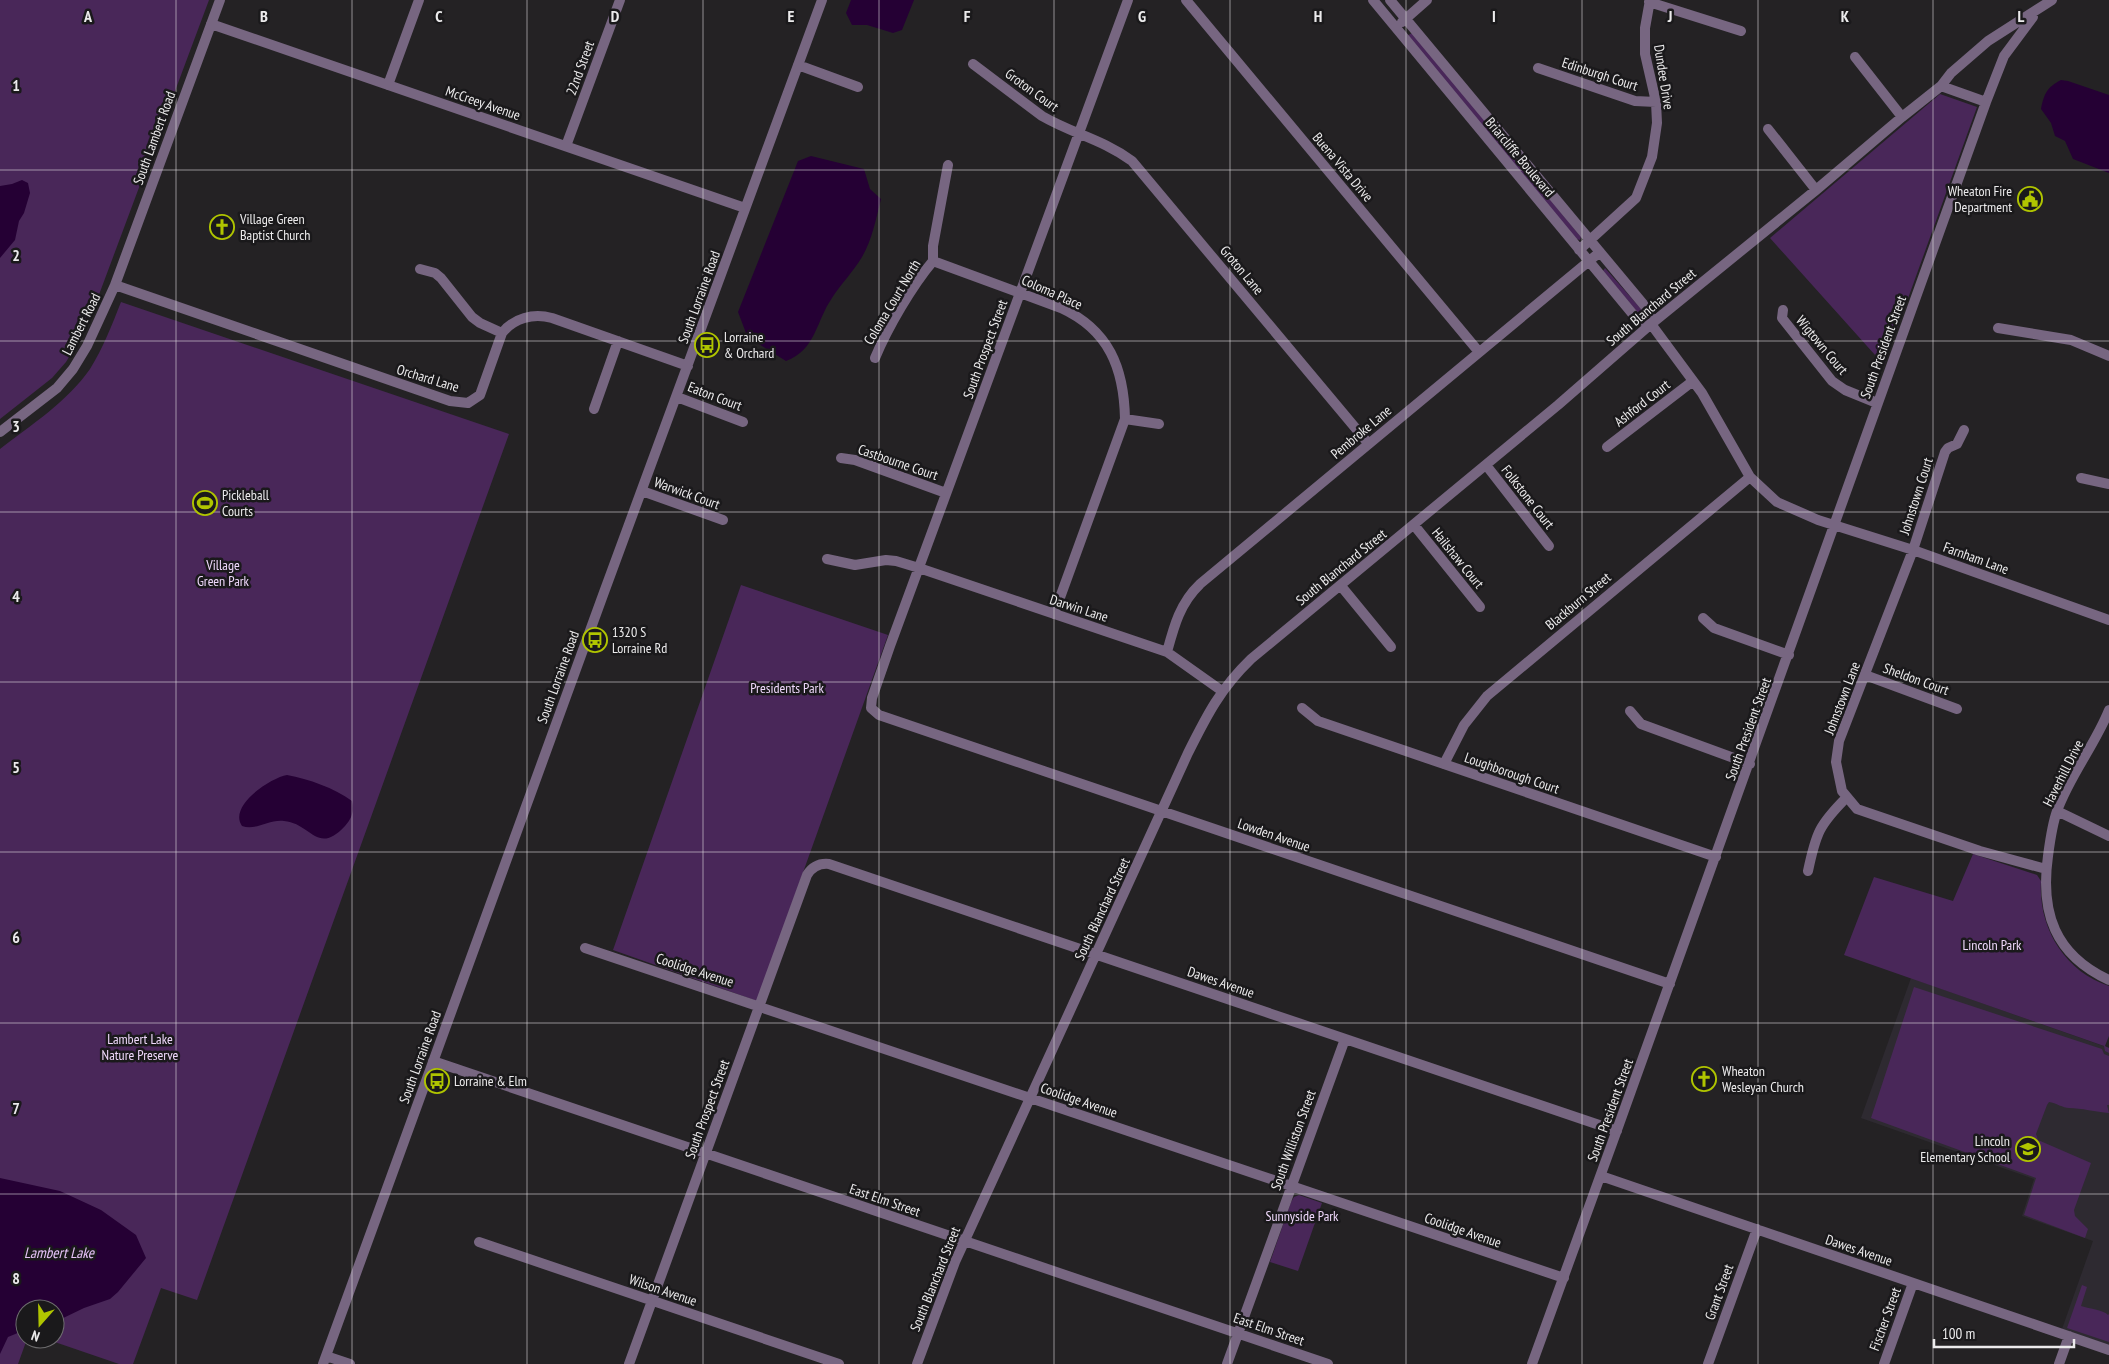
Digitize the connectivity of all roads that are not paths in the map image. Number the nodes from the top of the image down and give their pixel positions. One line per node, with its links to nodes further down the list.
1 (220, 0): 14 (street, South Lambert Road)
2 (419, 0): 21 (street)
3 (620, 0): 29 (street, 22nd Street)
4 (822, 0): 19 (street, South Lorraine Road)
5 (1128, 0): 28 (street, South Prospect Street)
6 (1186, 0): 46 (street, Buena Vista Drive)
7 (1373, 0): 15 (street, Briarcliffe Boulevard)
8 (1390, 0): 13 (street, Briarcliffe Boulevard)
9 (1427, 0): 13 (street)
10 (1649, 1): 16 (street); 24 (street, Dundee Drive)
11 (2048, 1): 12 (street, South Blanchard Street)
12 (2039, 10): 22 (street, South Blanchard Street); 25 (street, South President Street)
13 (1406, 19): 15 (street); 33 (street, Briarcliffe Boulevard)
14 (211, 24): 21 (street, McCreey Avenue); 39 (street, South Lambert Road)
15 (1395, 27): 34 (street, Briarcliffe Boulevard)
16 (1741, 31)
17 (1855, 57): 26 (street)
18 (973, 64): 28 (street, Groton Court)
19 (798, 66): 23 (street); 32 (street, South Lorraine Road)
20 (1538, 68): 24 (street, Edinburgh Court)
21 (388, 84): 29 (street, McCreey Avenue)
22 (1941, 86): 25 (street); 26 (street, South Blanchard Street)
23 (858, 87)
24 (1656, 102): 33 (street, Dundee Drive)
25 (1986, 102): 52 (street, South President Street)
26 (1902, 116): 31 (street, South Blanchard Street)
27 (1768, 129): 31 (street)
28 (1079, 132): 40 (street, South Prospect Street); 59 (street, Groton Lane)
29 (566, 146): 32 (street, McCreey Avenue)
30 (948, 165): 36 (street)
31 (1816, 190): 42 (street, South Blanchard Street)
32 (745, 208): 49 (street, South Lorraine Road)
33 (1590, 240): 34 (street, Dundee Drive); 35 (street, Briarcliffe Boulevard)
34 (1579, 250): 37 (street, Briarcliffe Boulevard)
35 (1600, 252): 37 (street, Pembroke Lane); 42 (street, Briarcliffe Boulevard)
36 (933, 261): 40 (street, Coloma Place); 48 (street, Coloma Court North)
37 (1589, 262): 42 (street, Briarcliffe Boulevard); 46 (street, Pembroke Lane)
38 (420, 269): 44 (street)
39 (115, 285): 44 (street, Orchard Lane); 58 (street, Lambert Road)
40 (1020, 292): 54 (street, Coloma Place); 67 (street, South Prospect Street)
41 (1783, 310): 52 (street, Wigtown Court)
42 (1651, 324): 50 (street, Briarcliffe Boulevard); 62 (street, South Blanchard Street)
43 (1998, 328): 47 (street)
44 (502, 333): 45 (street)
45 (618, 341): 49 (street); 53 (street)
46 (1478, 352): 59 (street, Pembroke Lane)
47 (2109, 356)
48 (876, 358)
49 (688, 366): 51 (street, South Lorraine Road)
50 (1693, 381): 60 (street, Ashford Court); 63 (street, Briarcliffe Boulevard)
51 (677, 397): 55 (street, Eaton Court); 66 (street, South Lorraine Road)
52 (1877, 403): 70 (street, South President Street)
53 (594, 409)
54 (1125, 419): 56 (street); 77 (street, Coloma Place)
55 (743, 422)
56 (1159, 424)
57 (1964, 430): 72 (street, Johnstown Court)
58 (0, 432)
59 (1368, 443): 81 (street, Pembroke Lane)
60 (1607, 447)
61 (841, 458): 67 (street, Castbourne Court)
62 (1486, 466): 69 (street, South Blanchard Street); 71 (street, Folkstone Court)
63 (1750, 477): 70 (street, Briarcliffe Boulevard); 90 (street, Blackburn Street)
64 (2081, 478): 65 (street)
65 (2109, 484)
66 (642, 491): 68 (street, Warwick Court); 106 (street, South Lorraine Road)
67 (946, 493): 74 (street, South Prospect Street)
68 (723, 520)
69 (1414, 525): 75 (street, South Blanchard Street); 76 (street, Hailshaw Court)
70 (1833, 526): 72 (street, Farnham Lane); 82 (street, South President Street)
71 (1549, 546)
72 (1913, 550): 79 (street, Farnham Lane); 83 (street, Johnstown Lane)
73 (827, 559): 74 (street, Darwin Lane)
74 (918, 568): 77 (street, Darwin Lane); 85 (street, South Prospect Street)
75 (1341, 586): 80 (street); 84 (street, South Blanchard Street)
76 (1480, 608)
77 (1054, 614): 81 (street, Darwin Lane)
78 (1703, 618): 82 (street)
79 (2109, 620)
80 (1391, 647)
81 (1167, 652): 84 (street, Darwin Lane)
82 (1789, 654): 91 (street, South President Street)
83 (1865, 675): 87 (street, Sheldon Court); 92 (street, Johnstown Lane)
84 (1222, 691): 93 (street, South Blanchard Street)
85 (871, 708): 93 (street, Lowden Avenue)
86 (1302, 708): 90 (street, Loughborough Court)
87 (1957, 709)
88 (2109, 710): 94 (street, Haverhill Drive)
89 (1630, 711): 91 (street)
90 (1444, 764): 96 (street, Loughborough Court)
91 (1750, 764): 96 (street, South President Street)
92 (1847, 797): 98 (street); 99 (street)
93 (1162, 811): 101 (street, South Blanchard Street); 103 (street, Lowden Avenue)
94 (2057, 811): 95 (street); 98 (street, Haverhill Drive)
95 (2109, 836)
96 (1716, 857): 103 (street, South President Street)
97 (816, 866): 101 (street, Dawes Avenue); 104 (street, South Prospect Street)
98 (2046, 869): 102 (street, Haverhill Drive)
99 (1808, 871)
100 (585, 948): 104 (street, Coolidge Avenue)
101 (1096, 955): 105 (street, Dawes Avenue); 107 (street, South Blanchard Street)
102 (2109, 980)
103 (1670, 984): 108 (street, South President Street)
104 (759, 1006): 107 (street, Coolidge Avenue); 109 (street, South Prospect Street)
105 (1345, 1039): 108 (street, Dawes Avenue); 111 (street, South Williston Street)
106 (433, 1061): 109 (street, East Elm Street); 121 (street, South Lorraine Road)
107 (1030, 1098): 111 (street, Coolidge Avenue); 113 (street, South Blanchard Street)
108 (1617, 1131): 110 (street, South President Street)
109 (706, 1153): 113 (street, East Elm Street); 117 (street, South Prospect Street)
110 (1601, 1176): 112 (street, Dawes Avenue); 115 (street, South President Street)
111 (1291, 1186): 115 (street, Coolidge Avenue); 118 (street, South Williston Street)
112 (1757, 1229): 116 (street, Dawes Avenue); 129 (street, Grant Street)
113 (964, 1241): 118 (street, East Elm Street); 125 (street, South Blanchard Street)
114 (479, 1242): 117 (street, Wilson Avenue)
115 (1564, 1278): 128 (street, South President Street)
116 (1913, 1283): 119 (street, Dawes Avenue); 130 (street, Fischer Street)
117 (652, 1301): 123 (street, South Prospect Street); 124 (street, Wilson Avenue)
118 (1238, 1333): 126 (street, South Williston Street); 127 (street, East Elm Street)
119 (2069, 1336): 120 (street, Dawes Avenue); 131 (street)
120 (2109, 1350)
121 (325, 1360): 122 (street)
122 (350, 1364)
123 (629, 1364)
124 (839, 1364)
125 (917, 1364)
126 (1227, 1364)
127 (1328, 1364)
128 (1532, 1364)
129 (1708, 1364)
130 (1884, 1364)
131 (2059, 1364)

